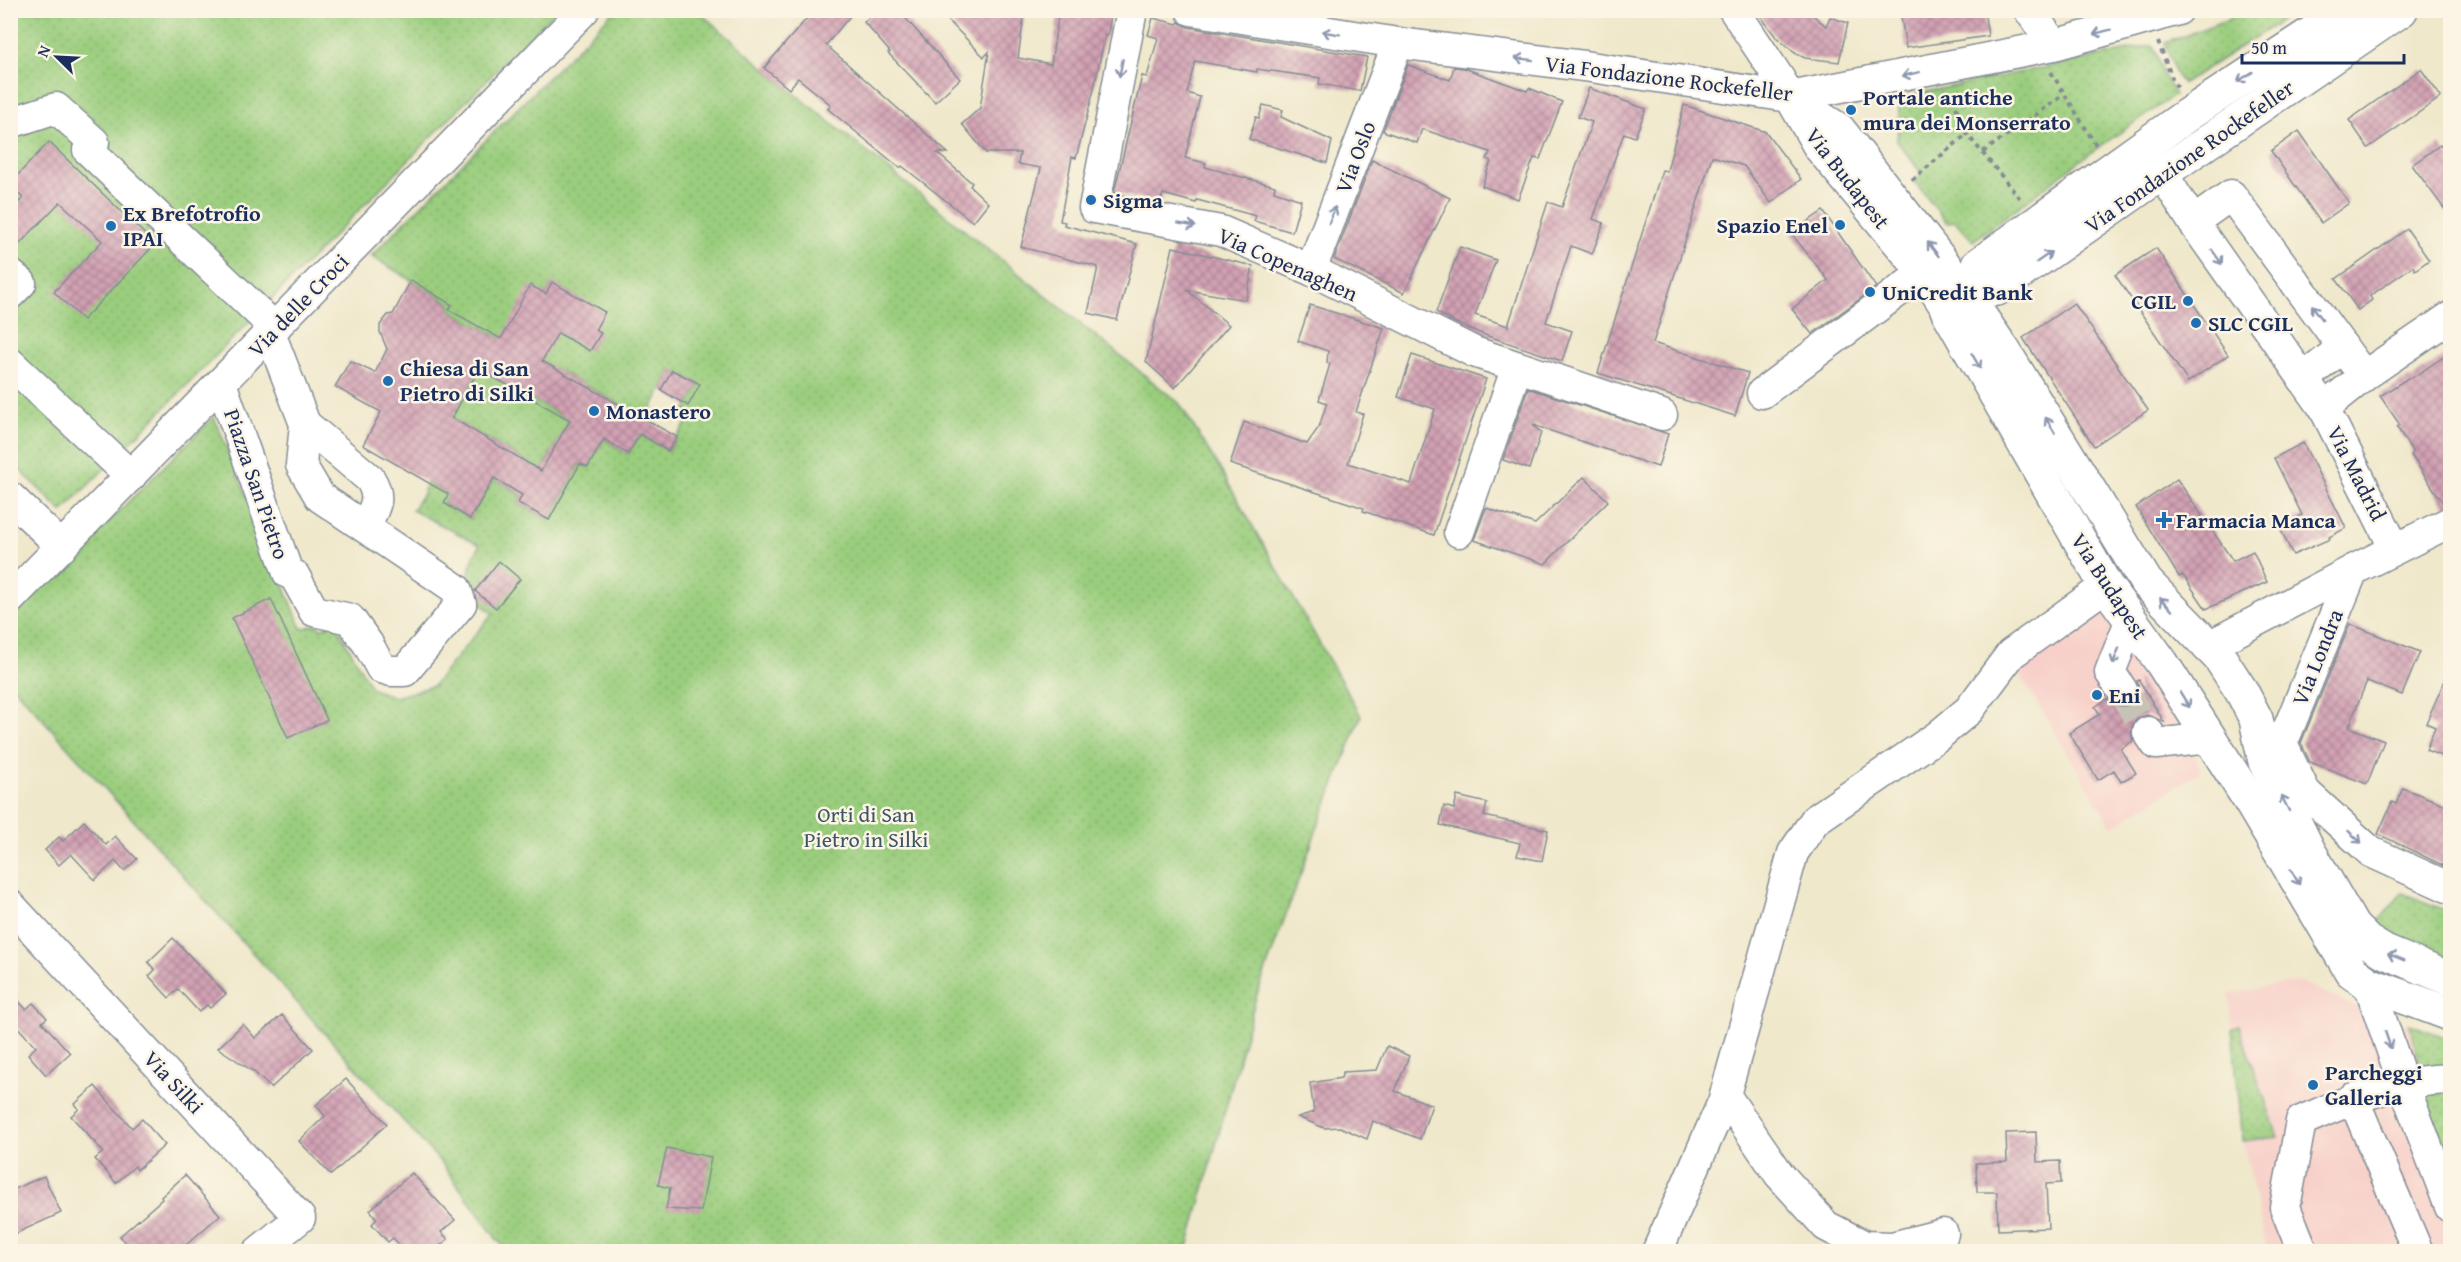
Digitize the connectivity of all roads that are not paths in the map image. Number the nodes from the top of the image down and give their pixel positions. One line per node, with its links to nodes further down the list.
1 (584, 10): 21 (street, Via delle Croci)
2 (1132, 10): 15 (street, Via Copenaghen, one-way to 15)
3 (1191, 10): 9 (street, Via Fondazione Rockefeller, one-way to 3)
4 (1734, 10): 11 (street)
5 (2029, 10): 10 (street)
6 (2178, 10): 10 (street, Via Fondazione Rockefeller, one-way to 10)
7 (2347, 10): 19 (main road, Via Fondazione Rockefeller, one-way to 19)
8 (2401, 10): 13 (main road, Via Fondazione Rockefeller)
9 (1398, 44): 11 (street, Via Fondazione Rockefeller, one-way to 9); 15 (street, Via Oslo, one-way to 9)
10 (2051, 56): 11 (street, Via Fondazione Rockefeller, one-way to 11)
11 (1790, 98): 17 (street, Via Budapest); 19 (street, Via Budapest, one-way to 11)
12 (10, 123): 21 (street)
13 (2162, 173): 14 (street); 19 (main road, Via Fondazione Rockefeller, one-way to 13)
14 (2193, 222): 22 (street, one-way to 14); 26 (street, one-way to 26)
15 (1311, 270): 24 (street, Via Copenaghen)
16 (10, 273): 18 (street)
17 (1923, 273): 19 (street, Via Budapest); 28 (street)
18 (10, 294)
19 (1963, 299): 40 (main road, Via Budapest, one-way to 40); 43 (main road, Via Budapest, one-way to 19)
20 (2451, 317): 25 (street, Via Madrid)
21 (273, 331): 27 (street, Via delle Croci); 31 (street)
22 (2343, 347): 25 (street); 26 (street)
23 (10, 363): 32 (street)
24 (1517, 367): 30 (street, Via Copenaghen); 36 (street)
25 (2364, 376): 29 (street, Via Madrid)
26 (2303, 379): 29 (street)
27 (221, 383): 32 (street, Via delle Croci); 35 (street, Piazza San Pietro)
28 (1762, 393)
29 (2324, 408): 38 (street, Via Madrid)
30 (1662, 415)
31 (305, 424): 35 (street); 35 (street)
32 (131, 476): 37 (street, Via delle Croci)
33 (10, 497): 37 (street)
34 (2451, 522): 38 (street, Via Londra)
35 (364, 526)
36 (1459, 532)
37 (62, 547): 41 (street, Via delle Croci)
38 (2395, 549): 39 (street, Via Londra)
39 (2353, 570): 43 (street, Via Londra); 49 (street, Via Londra, one-way to 49)
40 (2106, 586): 42 (main road, Via Budapest); 56 (street)
41 (10, 599)
42 (2131, 619): 44 (main road, Via Budapest); 45 (street, one-way to 45)
43 (2207, 647): 44 (main road); 46 (main road, Via Budapest)
44 (2162, 663): 48 (main road, Via Budapest, one-way to 48)
45 (2122, 690)
46 (2242, 692): 48 (main road); 51 (main road, one-way to 46)
47 (2148, 732): 48 (street)
48 (2209, 738): 52 (main road, one-way to 52)
49 (2451, 888)
50 (10, 905): 60 (street, Via Silki)
51 (2451, 979)
52 (2369, 984): 53 (main road); 55 (street, one-way to 55)
53 (2451, 1014)
54 (2451, 1079): 55 (street)
55 (2403, 1083): 57 (street); 58 (street)
56 (1725, 1095): 59 (street); 61 (street)
57 (2353, 1098): 62 (street); 63 (street)
58 (2449, 1198)
59 (1943, 1234)
60 (258, 1251)
61 (1657, 1251)
62 (2303, 1251)
63 (2418, 1251)

